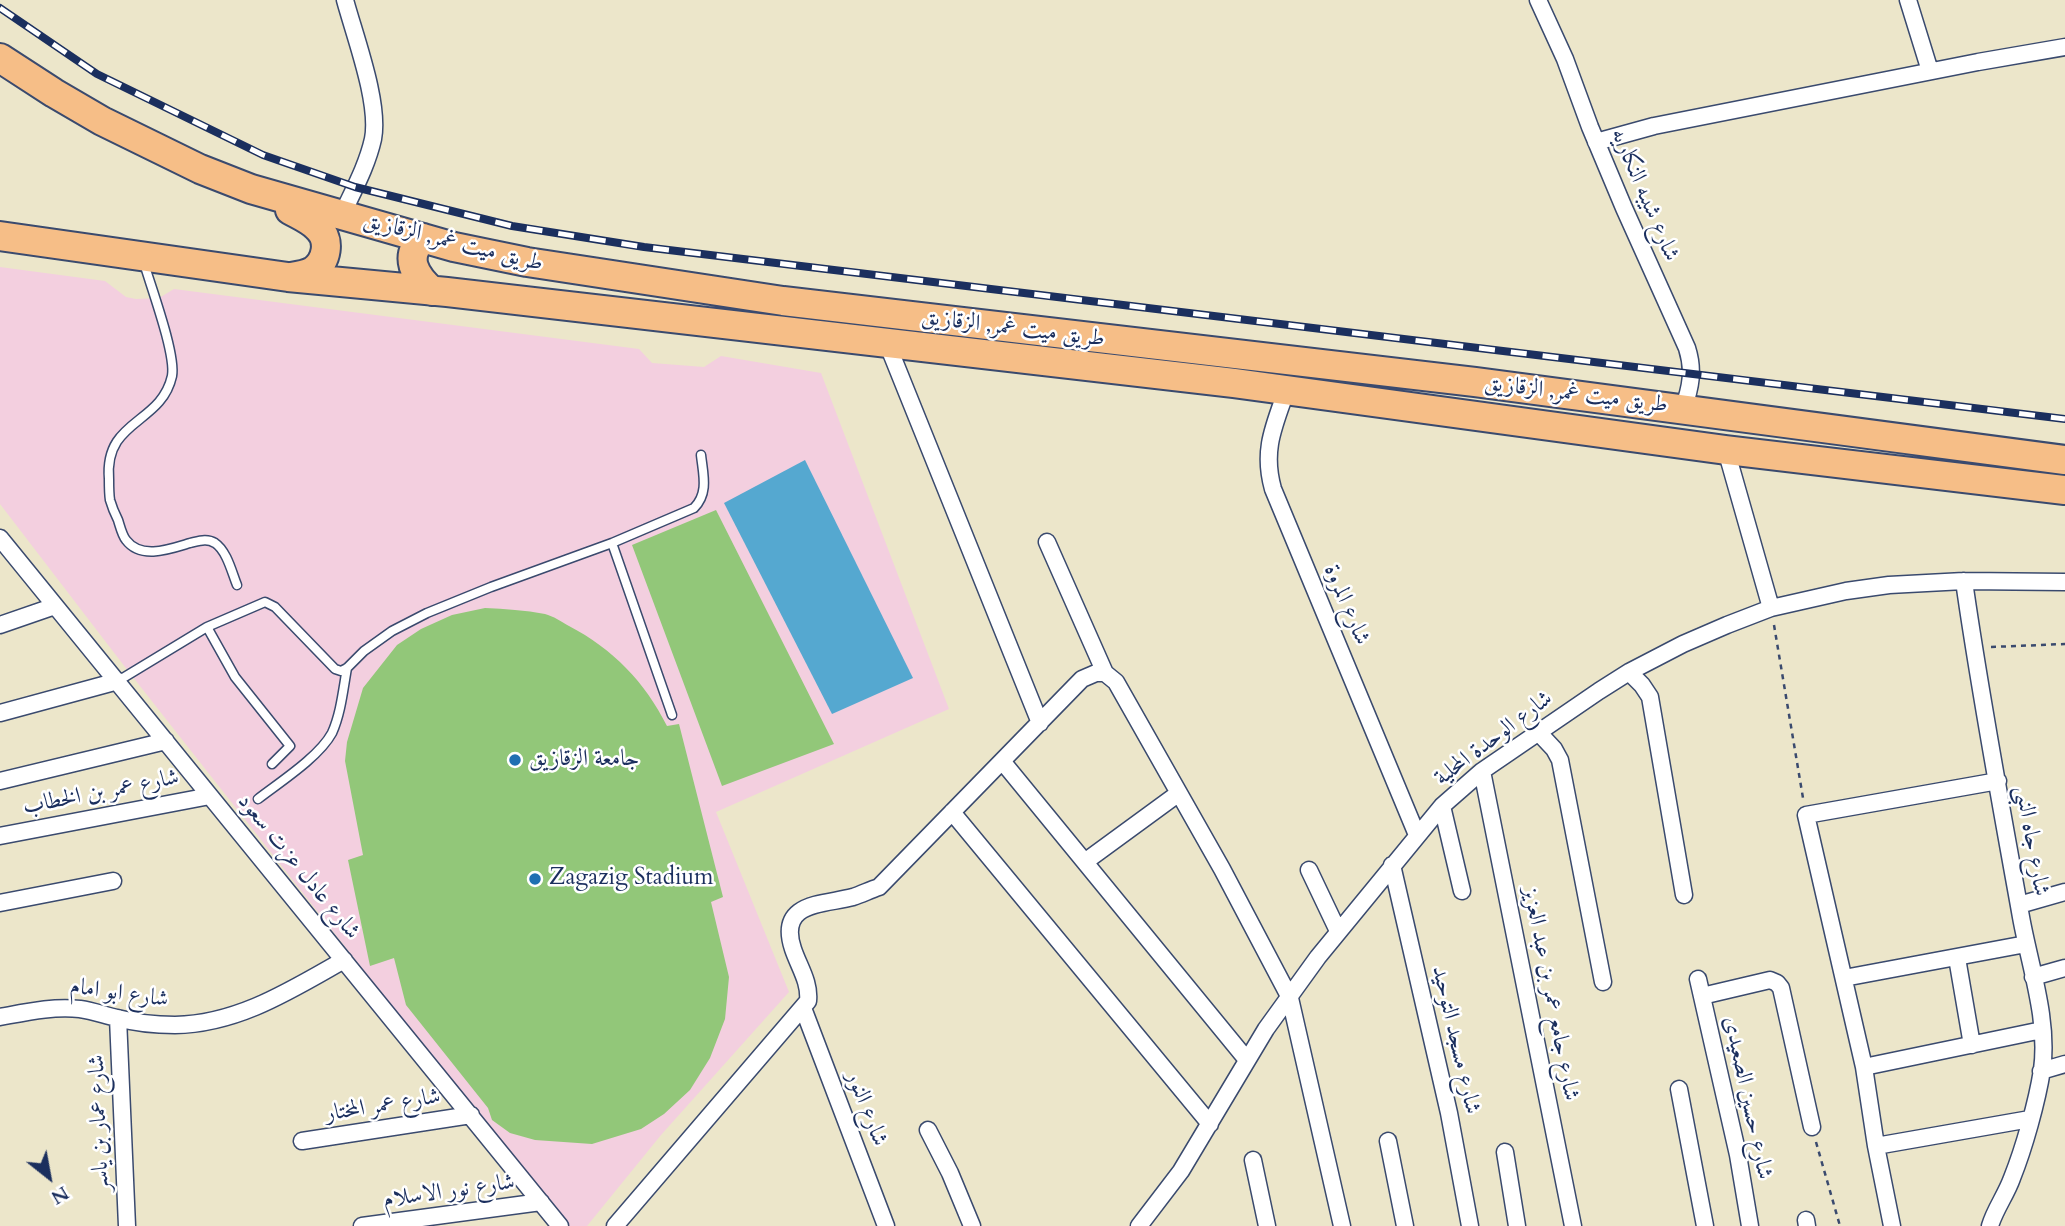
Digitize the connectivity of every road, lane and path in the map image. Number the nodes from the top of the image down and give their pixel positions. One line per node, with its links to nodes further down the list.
1 (345, 0): 9 (street)
2 (1538, 0): 7 (street, شارع شيبه النكاريه)
3 (1908, 0): 6 (street)
4 (2065, 47): 6 (street)
5 (0, 58): 8 (highway, طريق ميت غمر, الزقازيق)
6 (1930, 71): 7 (street)
7 (1596, 142): 17 (street, شارع شيبه النكاريه)
8 (251, 189): 9 (highway, طريق ميت غمر, الزقازيق); 13 (highway)
9 (342, 215): 11 (highway, طريق ميت غمر, الزقازيق)
10 (0, 236): 12 (highway, طريق ميت غمر, الزقازيق)
11 (423, 239): 14 (highway); 17 (highway, طريق ميت غمر, الزقازيق)
12 (142, 256): 13 (highway, طريق ميت غمر, الزقازيق); 29 (lane)
13 (289, 278): 14 (highway, طريق ميت غمر, الزقازيق)
14 (432, 291): 15 (highway, طريق ميت غمر, الزقازيق)
15 (887, 343): 16 (highway, طريق ميت غمر, الزقازيق); 42 (street)
16 (1287, 389): 18 (highway, طريق ميت غمر, الزقازيق); 56 (street, شارع المروة)
17 (1683, 409): 20 (highway, طريق ميت غمر, الزقازيق)
18 (1726, 450): 21 (highway, طريق ميت غمر, الزقازيق); 31 (street)
19 (701, 455): 24 (lane)
20 (2065, 460)
21 (2065, 490)
22 (0, 538): 25 (street, شارع عادل عزت سعود)
23 (1047, 542): 38 (street)
24 (612, 543): 36 (lane); 41 (lane)
25 (16, 558): 26 (street); 30 (street, شارع عادل عزت سعود)
26 (0, 564)
27 (1964, 581): 28 (street, شارع الوحدة المحلية); 31 (street, شارع الوحدة المحلية); 35 (street, شارع جاه النبى)
28 (2065, 582)
29 (237, 585)
30 (55, 606): 32 (street); 39 (street, شارع عادل عزت سعود)
31 (1771, 608): 37 (street, شارع الوحدة المحلية); 55 (path)
32 (0, 625)
33 (207, 627): 36 (lane); 39 (lane); 46 (lane)
34 (2065, 644): 35 (path)
35 (1974, 648): 49 (street, شارع جاه النبى)
36 (347, 668): 52 (lane)
37 (1629, 672): 43 (street, شارع الوحدة المحلية); 64 (street)
38 (1105, 673): 42 (street); 50 (street)
39 (118, 681): 40 (street); 44 (street, شارع عادل عزت سعود)
40 (0, 713)
41 (672, 715)
42 (1040, 723): 45 (street)
43 (1539, 733): 47 (street, شارع الوحدة المحلية); 75 (street)
44 (166, 741): 48 (street); 51 (street, شارع عادل عزت سعود)
45 (1002, 761): 54 (street); 58 (street)
46 (272, 764)
47 (1482, 771): 53 (street, شارع الوحدة المحلية); 111 (street, شارع جامع عمر بن عبد العزيز)
48 (0, 781)
49 (1997, 782): 55 (street); 66 (street, شارع جاه النبى)
50 (1179, 793): 58 (street); 77 (street)
51 (210, 796): 57 (street, شارع عمر بن الخطاب); 70 (street, شارع عادل عزت سعود)
52 (258, 799)
53 (1442, 806): 56 (street, شارع الوحدة المحلية); 62 (street)
54 (952, 812): 78 (street); 90 (street)
55 (1806, 815): 73 (street)
56 (1417, 835): 59 (street, شارع الوحدة المحلية)
57 (0, 836)
58 (1086, 862): 83 (street)
59 (1392, 865): 67 (street, شارع الوحدة المحلية); 109 (street, شارع مسجد التوحيد)
60 (1309, 870): 67 (street)
61 (113, 881): 65 (street)
62 (1462, 891)
63 (2065, 892): 66 (street)
64 (1684, 895)
65 (0, 904)
66 (2019, 905): 68 (street, شارع جاه النبى)
67 (1338, 931): 77 (street, شارع الوحدة المحلية)
68 (2026, 944): 69 (street); 72 (street, شارع جاه النبى)
69 (1957, 958): 73 (street); 82 (street)
70 (344, 960): 80 (street, شارع ابو امام); 88 (street, شارع عادل عزت سعود)
71 (2065, 968): 72 (street)
72 (2033, 977): 81 (street, شارع جاه النبى)
73 (1844, 978): 85 (street)
74 (1698, 979): 76 (street, شارع حسين الصعيدى)
75 (1604, 982)
76 (1702, 996): 91 (street); 113 (street, شارع حسين الصعيدى)
77 (1290, 998): 83 (street, شارع الوحدة المحلية); 107 (street)
78 (803, 1008): 102 (street); 103 (street, شارع النور)
79 (0, 1017): 80 (street, شارع ابو امام)
80 (118, 1018): 99 (street, شارع عمار بن ياسر)
81 (2042, 1030): 82 (street); 86 (street, شارع جاه النبى)
82 (1972, 1045): 85 (street)
83 (1247, 1060): 90 (street, شارع الوحدة المحلية)
84 (2065, 1064): 86 (street)
85 (1864, 1067): 95 (street)
86 (2041, 1071): 89 (street, شارع جاه النبى)
87 (1679, 1089): 112 (street)
88 (471, 1115): 93 (street, شارع عمر المختار); 98 (street, شارع عادل عزت سعود)
89 (2030, 1119): 95 (street); 116 (street, شارع جاه النبى)
90 (1210, 1124): 105 (street, شارع الوحدة المحلية)
91 (1812, 1126): 114 (path)
92 (928, 1130): 104 (street)
93 (302, 1141)
94 (1388, 1141): 108 (street)
95 (1876, 1146): 115 (street)
96 (1505, 1152): 110 (street)
97 (1253, 1160): 106 (street)
98 (541, 1202): 100 (street, شارع نور الاسلام); 101 (street, شارع عادل عزت سعود)
99 (127, 1226)
100 (362, 1226)
101 (560, 1226)
102 (615, 1226)
103 (886, 1226)
104 (972, 1226)
105 (1139, 1226)
106 (1267, 1226)
107 (1342, 1226)
108 (1405, 1226)
109 (1470, 1226)
110 (1517, 1226)
111 (1573, 1226)
112 (1705, 1226)
113 (1750, 1226)
114 (1840, 1226)
115 (1892, 1226)
116 (1990, 1226)

